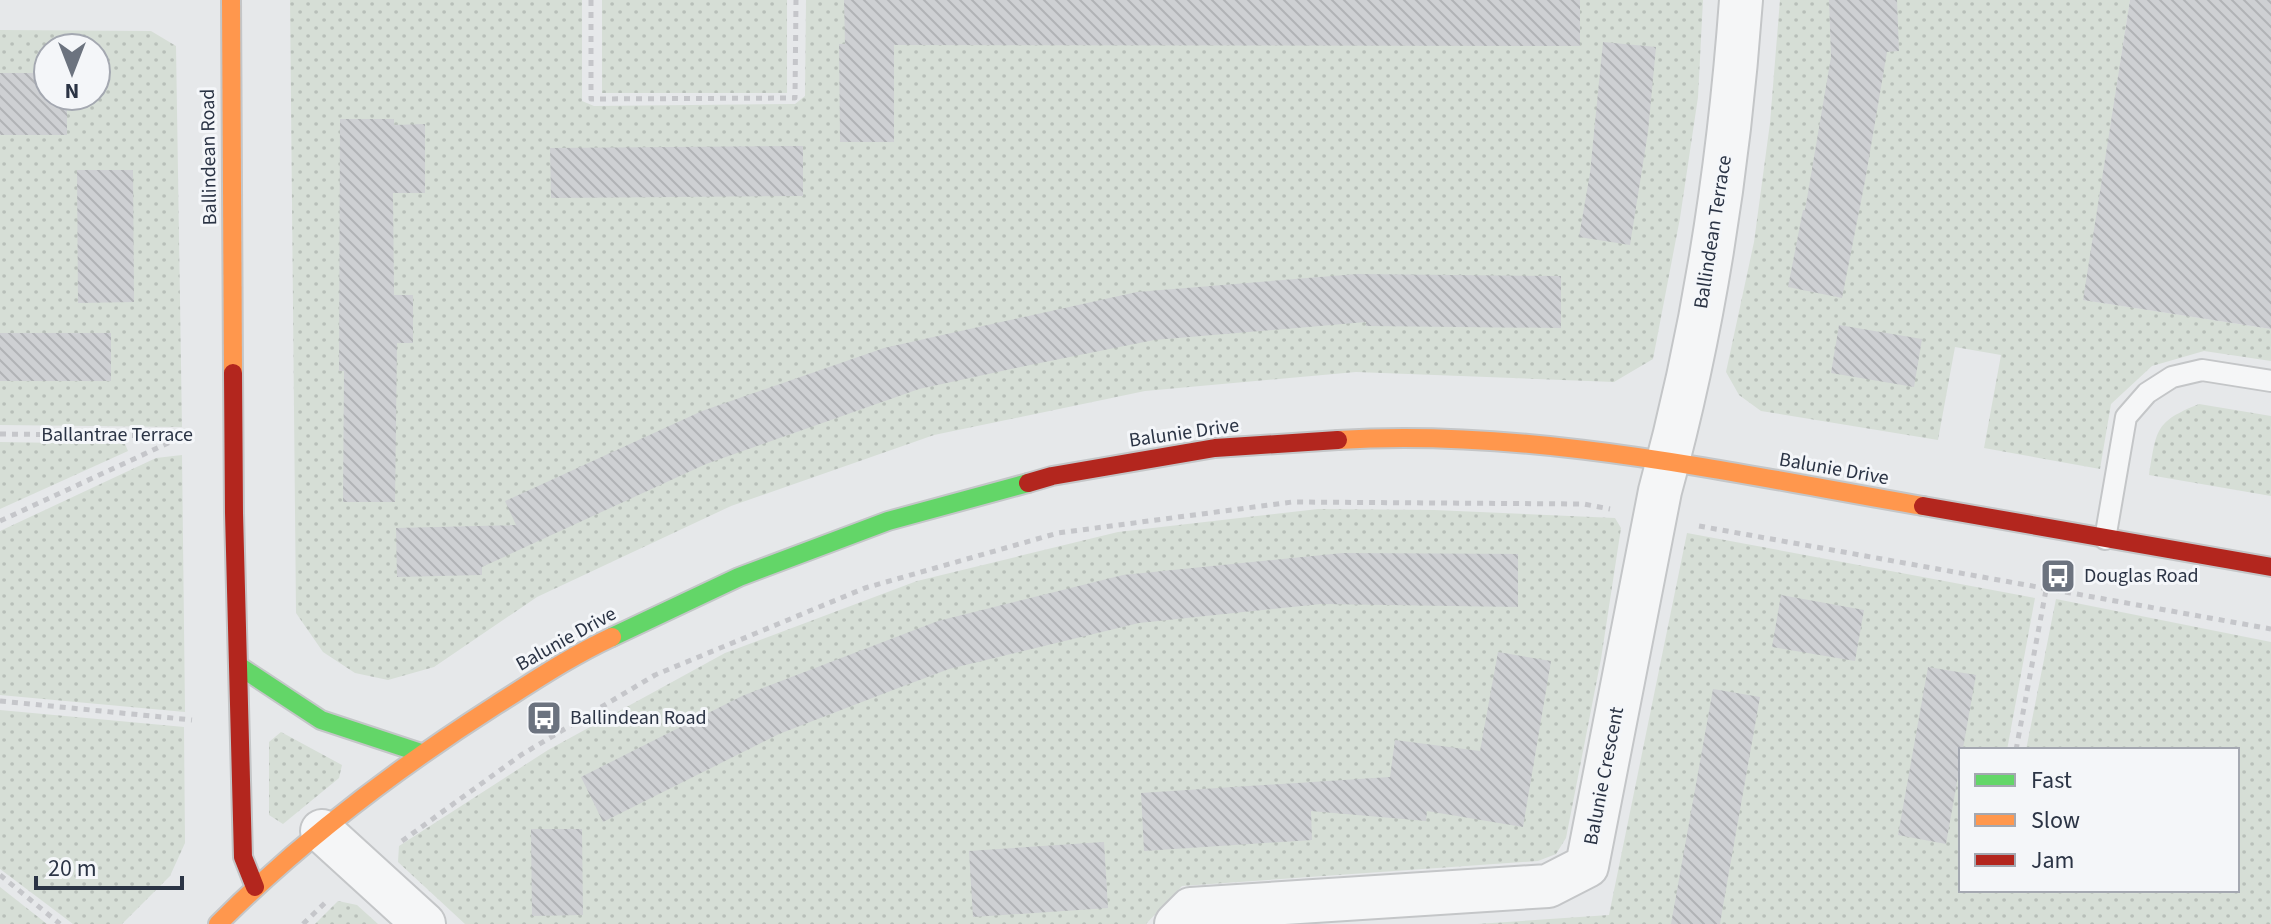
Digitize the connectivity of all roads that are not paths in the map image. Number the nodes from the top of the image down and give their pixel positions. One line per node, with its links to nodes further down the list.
1 (231, 0): 7 (street, Ballindean Road)
2 (1741, 0): 4 (street, Ballindean Terrace)
3 (2271, 381): 5 (lane)
4 (1668, 462): 5 (street, Balunie Drive); 8 (street, Balunie Drive); 13 (street, Balunie Crescent)
5 (2105, 539): 6 (street, Balunie Drive)
6 (2271, 567)
7 (239, 666): 8 (street); 10 (street, Ballindean Road)
8 (421, 753): 9 (street, Balunie Drive)
9 (322, 831): 10 (street, Balunie Drive); 12 (street)
10 (255, 887): 11 (street, Balunie Drive)
11 (218, 924)
12 (424, 924)
13 (1176, 924)

